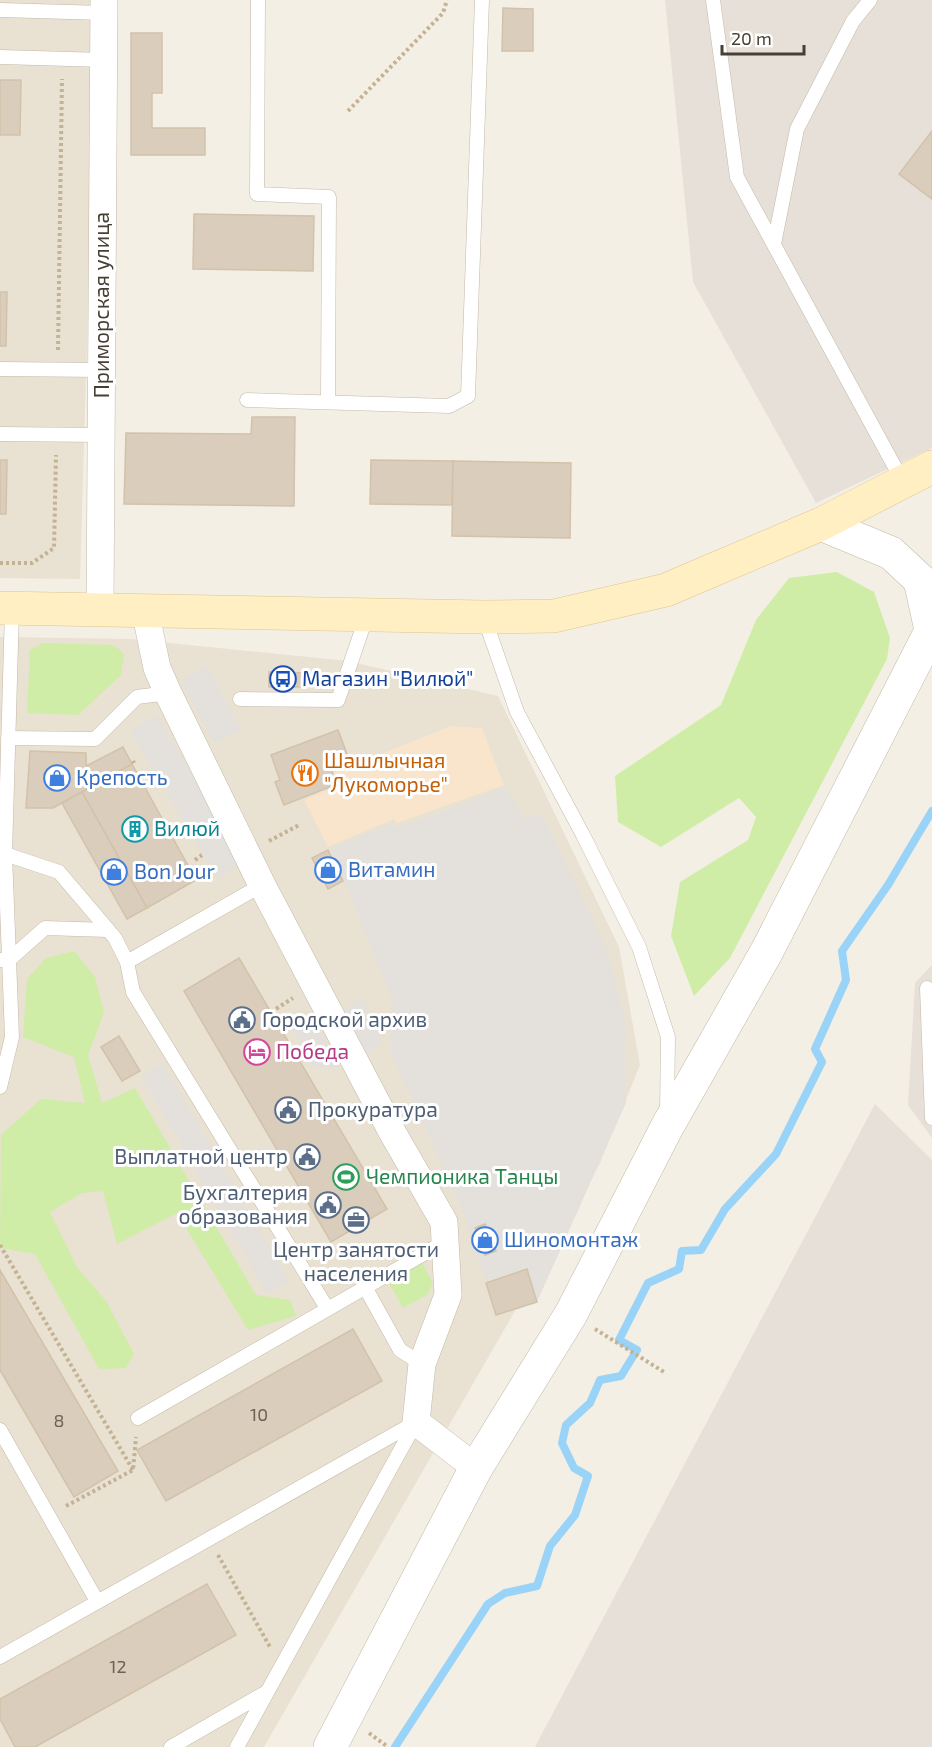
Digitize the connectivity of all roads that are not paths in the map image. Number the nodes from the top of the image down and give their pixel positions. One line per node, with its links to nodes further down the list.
1 (258, 0): 13 (lane)
2 (482, 0): 13 (lane)
3 (714, 0): 9 (lane)
4 (870, 0): 9 (lane)
5 (104, 7): 6 (lane); 8 (street, Приморская улица)
6 (0, 10)
7 (0, 57): 8 (lane)
8 (104, 60): 11 (street, Приморская улица)
9 (774, 244): 17 (lane)
10 (0, 369): 11 (lane)
11 (101, 370): 15 (street, Приморская улица)
12 (247, 400): 13 (lane)
13 (328, 401)
14 (0, 434): 15 (lane)
15 (101, 435): 20 (street, Приморская улица)
16 (932, 467): 17 (main road)
17 (904, 483): 18 (main road)
18 (821, 524): 23 (main road); 24 (street)
19 (6, 608): 20 (main road); 27 (lane)
20 (100, 609): 21 (main road)
21 (145, 610): 22 (main road); 25 (street)
22 (368, 615): 23 (main road); 26 (lane)
23 (484, 617): 36 (lane)
24 (931, 630): 36 (street)
25 (168, 693): 27 (lane); 29 (street)
26 (240, 699)
27 (8, 738): 28 (lane)
28 (2, 854): 30 (lane); 32 (lane)
29 (262, 885): 31 (lane); 37 (street)
30 (108, 930): 31 (lane); 32 (lane)
31 (127, 962): 39 (lane)
32 (5, 966): 34 (lane)
33 (927, 988): 35 (lane)
34 (0, 1087)
35 (932, 1118)
36 (667, 1127): 44 (street)
37 (446, 1241): 38 (lane); 40 (street)
38 (365, 1287): 39 (lane); 40 (lane)
39 (327, 1308): 41 (lane)
40 (423, 1364): 42 (street)
41 (138, 1418)
42 (416, 1422): 44 (street); 45 (lane); 47 (lane)
43 (0, 1430): 45 (lane)
44 (476, 1468): 50 (street)
45 (98, 1601): 46 (lane)
46 (0, 1657)
47 (267, 1692): 48 (lane); 49 (lane)
48 (171, 1747)
49 (237, 1747)
50 (330, 1747)

